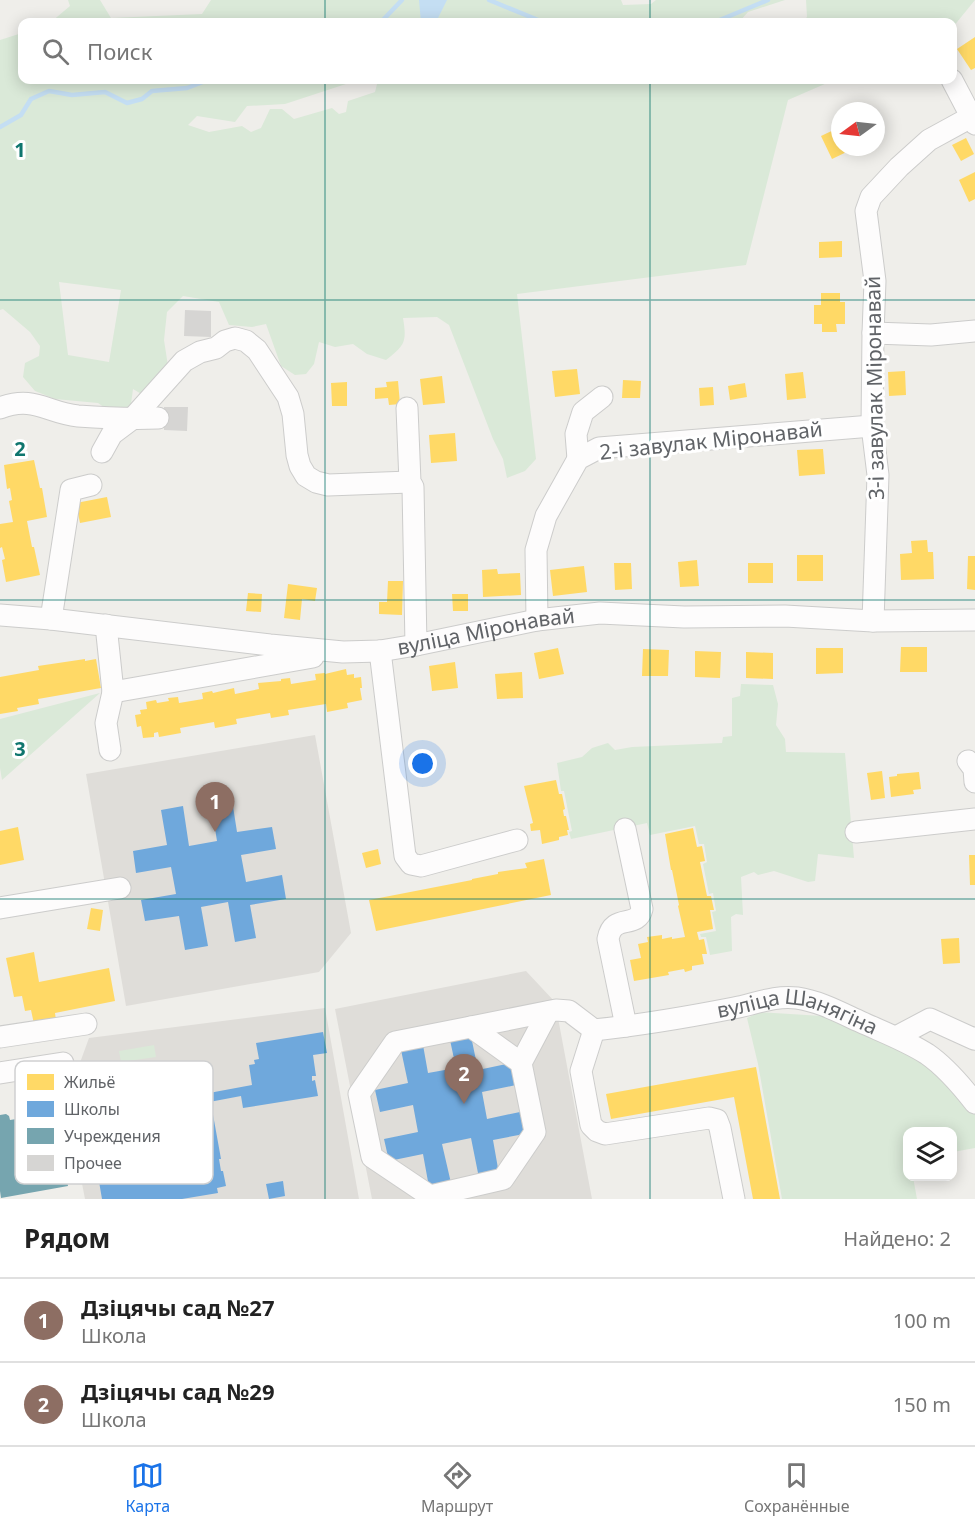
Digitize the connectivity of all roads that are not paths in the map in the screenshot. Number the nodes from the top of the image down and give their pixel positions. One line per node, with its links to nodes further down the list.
1 (954, 84): 2 (street)
2 (973, 120): 4 (street, 3-і завулак Міронавай)
3 (975, 331): 4 (street)
4 (873, 333): 10 (street, 3-і завулак Міронавай)
5 (602, 398): 12 (street)
6 (0, 408): 9 (street)
7 (407, 408): 13 (street)
8 (158, 418): 9 (street)
9 (132, 419): 11 (street); 13 (street)
10 (872, 426): 12 (street, 2-і завулак Міронавай); 19 (street, 3-і завулак Міронавай)
11 (102, 452)
12 (578, 459): 17 (street, 2-і завулак Міронавай)
13 (410, 482): 21 (street)
14 (91, 485): 16 (street)
15 (0, 615): 16 (street, вуліца Міронавай)
16 (51, 619): 20 (street, вуліца Міронавай)
17 (537, 620): 19 (street, вуліца Міронавай); 21 (street, вуліца Міронавай)
18 (975, 620): 19 (street, вуліца Міронавай)
19 (873, 621)
20 (106, 625): 23 (street, вуліца Міронавай); 24 (street)
21 (416, 645): 22 (street, вуліца Міронавай)
22 (380, 651): 23 (street, вуліца Міронавай); 31 (street)
23 (343, 652): 24 (street)
24 (113, 692): 25 (street)
25 (110, 750)
26 (968, 761): 27 (street)
27 (975, 782)
28 (975, 819): 30 (street)
29 (626, 829): 36 (street)
30 (856, 832)
31 (517, 840)
32 (120, 888): 33 (street)
33 (0, 908)
34 (548, 1012): 37 (street); 38 (street); 42 (street)
35 (86, 1024): 39 (street)
36 (626, 1026): 38 (street, вуліца Шанягіна); 40 (street, вуліца Шанягіна)
37 (471, 1027): 42 (street); 42 (street)
38 (594, 1030): 46 (street)
39 (0, 1037)
40 (896, 1038): 41 (street); 45 (street, вуліца Шанягіна)
41 (975, 1039)
42 (521, 1063)
43 (15, 1071): 44 (street)
44 (0, 1073)
45 (975, 1103)
46 (734, 1199)

